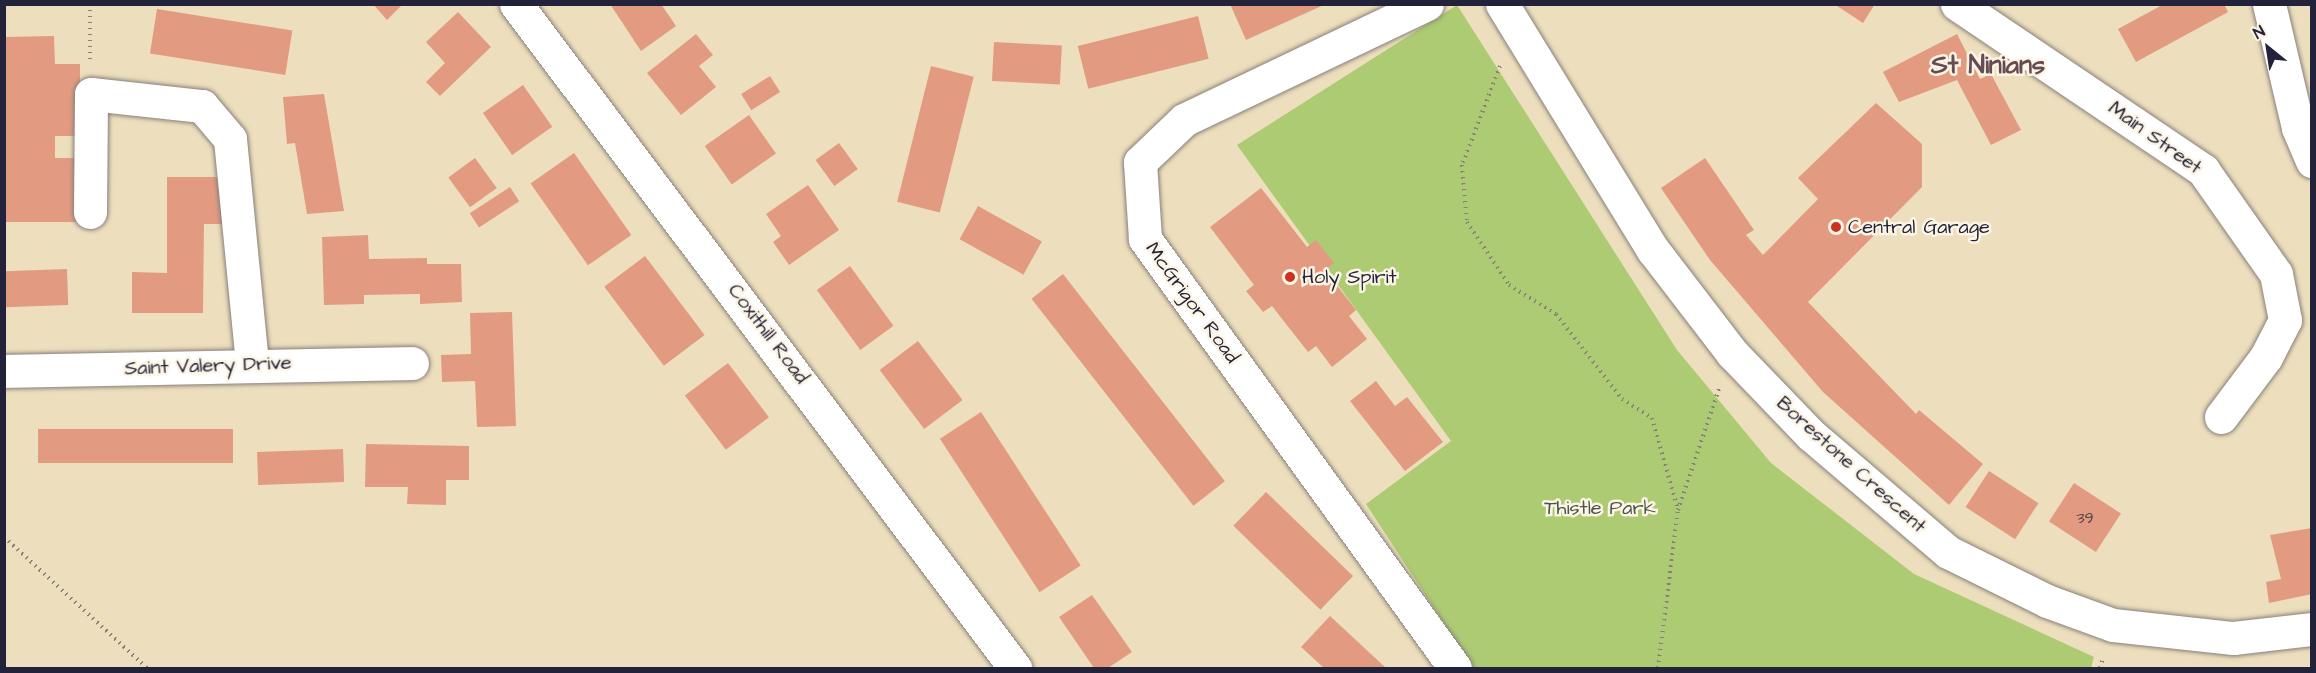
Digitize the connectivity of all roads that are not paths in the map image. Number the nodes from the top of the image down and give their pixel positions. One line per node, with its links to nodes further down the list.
1 (516, 4): 13 (street, Coxithill Road)
2 (1428, 4): 14 (street, McGrigor Road)
3 (1957, 4): 11 (street, Main Street)
4 (2269, 4): 6 (street)
5 (1509, 17): 12 (street, Borestone Crescent)
6 (2312, 161)
7 (90, 212): 8 (street)
8 (252, 363): 9 (street, Saint Valery Drive); 10 (street, Saint Valery Drive)
9 (412, 363)
10 (4, 371)
11 (2221, 417)
12 (2312, 629)
13 (1015, 669)
14 (1455, 669)

